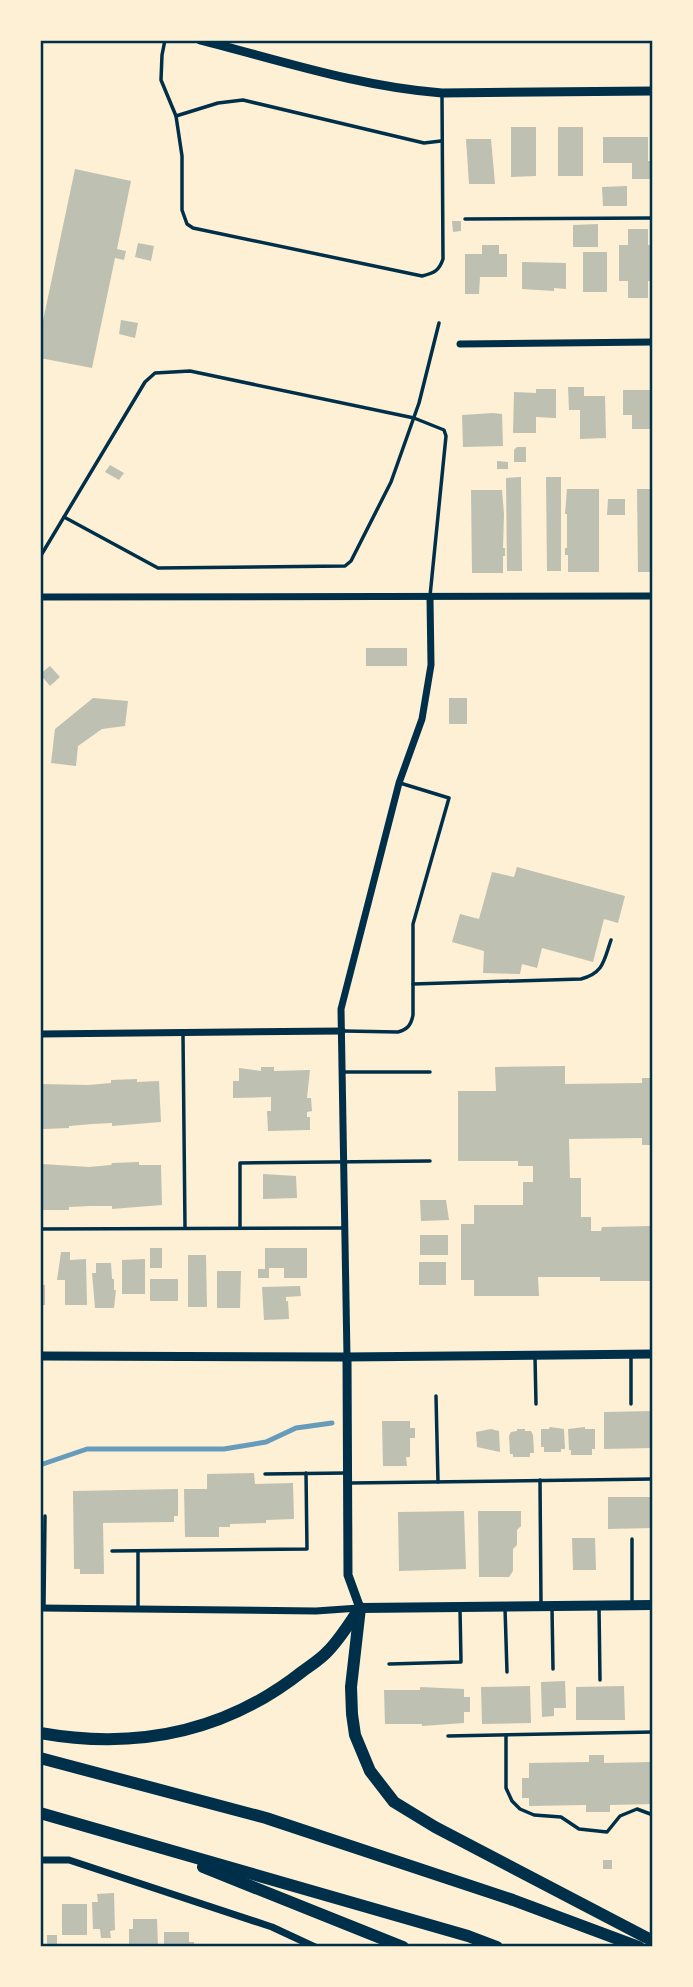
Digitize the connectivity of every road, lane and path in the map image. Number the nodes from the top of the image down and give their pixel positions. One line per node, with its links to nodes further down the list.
1 (165, 40): 5 (lane)
2 (200, 40): 4 (street)
3 (653, 91): 4 (street)
4 (442, 93): 6 (lane)
5 (176, 116): 6 (lane); 6 (lane)
6 (441, 141)
7 (653, 218): 8 (lane)
8 (465, 219)
9 (439, 323): 12 (lane)
10 (653, 342): 11 (street)
11 (460, 344)
12 (414, 418): 13 (lane); 13 (lane); 17 (lane)
13 (64, 517): 14 (lane)
14 (40, 557)
15 (653, 596): 17 (street)
16 (40, 597): 17 (street)
17 (430, 598): 18 (street)
18 (399, 783): 20 (lane); 21 (street)
19 (611, 940): 20 (lane)
20 (413, 984): 21 (lane)
21 (342, 1031): 22 (street); 24 (street)
22 (183, 1033): 23 (street); 29 (lane)
23 (40, 1034)
24 (342, 1072): 25 (lane); 27 (street)
25 (430, 1072)
26 (430, 1161): 27 (lane)
27 (344, 1162): 30 (lane); 31 (street)
28 (40, 1228): 29 (lane)
29 (185, 1228): 30 (lane)
30 (240, 1228): 31 (lane)
31 (345, 1228): 36 (street)
32 (631, 1354): 33 (street); 34 (street); 39 (lane)
33 (653, 1354)
34 (535, 1355): 36 (street); 38 (lane)
35 (40, 1356): 36 (street)
36 (347, 1357): 42 (street)
37 (436, 1395): 45 (lane)
38 (536, 1404)
39 (631, 1404)
40 (306, 1473): 41 (lane); 42 (lane); 49 (lane)
41 (265, 1474)
42 (348, 1478): 45 (lane); 57 (street)
43 (653, 1479): 44 (lane)
44 (540, 1480): 45 (lane); 54 (lane)
45 (438, 1482)
46 (45, 1516): 56 (lane)
47 (632, 1539): 51 (lane)
48 (113, 1551): 49 (lane)
49 (138, 1551): 58 (lane)
50 (600, 1605): 51 (main road); 54 (main road); 62 (lane)
51 (632, 1605): 52 (main road)
52 (653, 1605)
53 (505, 1606): 54 (main road); 55 (main road); 61 (lane)
54 (547, 1606): 60 (lane)
55 (460, 1607): 57 (main road); 59 (lane)
56 (42, 1608): 58 (street)
57 (360, 1608): 58 (street); 64 (highway); 72 (highway)
58 (138, 1609)
59 (389, 1664)
60 (552, 1669)
61 (507, 1672)
62 (600, 1680)
63 (653, 1732): 65 (lane)
64 (40, 1733)
65 (506, 1735): 66 (lane); 69 (lane)
66 (448, 1736)
67 (40, 1758): 76 (highway)
68 (40, 1813): 70 (highway)
69 (653, 1815)
70 (131, 1840): 74 (highway); 75 (highway)
71 (40, 1860): 73 (street)
72 (653, 1941)
73 (315, 1947)
74 (402, 1947)
75 (497, 1947)
76 (639, 1947)

